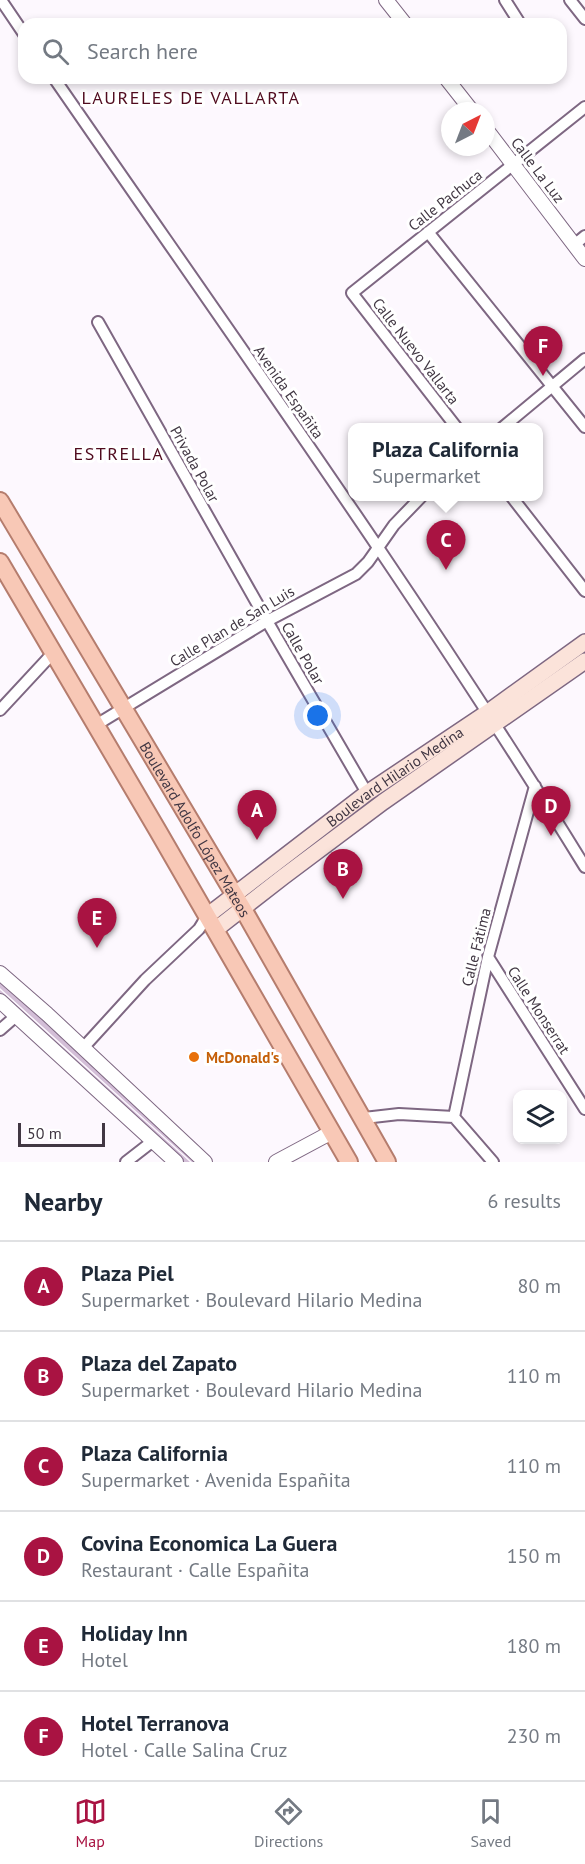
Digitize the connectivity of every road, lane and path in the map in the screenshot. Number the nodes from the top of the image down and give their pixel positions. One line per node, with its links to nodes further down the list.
1 (1, 0): 8 (street)
2 (386, 0): 5 (street)
3 (505, 0): 6 (street)
4 (570, 0): 7 (street)
5 (400, 18)
6 (516, 18)
7 (585, 19)
8 (18, 25)
9 (58, 84): 29 (street, Avenida Españita)
10 (451, 84): 11 (street)
11 (465, 102)
12 (585, 107): 14 (street, Calle Pachuca)
13 (495, 141): 14 (street, Calle La Luz)
14 (513, 165): 15 (street, Calle Pachuca); 17 (street, Calle La Luz)
15 (428, 232): 19 (street, Calle Pachuca); 22 (street)
16 (585, 236): 17 (street)
17 (574, 245): 18 (street, Calle La Luz)
18 (585, 259)
19 (351, 293): 23 (street, Calle Nuevo Vallarta)
20 (98, 321): 32 (street, Privada Polar)
21 (585, 359): 22 (street)
22 (553, 386): 24 (street); 25 (street)
23 (453, 423)
24 (508, 423)
25 (585, 427)
26 (0, 501): 36 (main road, Boulevard Adolfo López Mateos)
27 (417, 501): 29 (street, Calle Plan de San Luis)
28 (515, 501): 31 (street)
29 (379, 548): 32 (street, Calle Plan de San Luis); 38 (street, Avenida Españita)
30 (0, 562): 34 (main road)
31 (585, 591)
32 (267, 621): 36 (street, Calle Plan de San Luis); 41 (street, Calle Polar)
33 (585, 642): 38 (main road, Boulevard Hilario Medina)
34 (53, 653): 37 (street); 39 (main road)
35 (585, 661): 38 (main road, Boulevard Hilario Medina)
36 (124, 709): 39 (street, Calle Plan de San Luis); 43 (main road, Boulevard Adolfo López Mateos)
37 (0, 710)
38 (492, 718): 40 (street, Avenida Españita); 41 (main road, Boulevard Hilario Medina); 43 (main road, Boulevard Hilario Medina)
39 (96, 725): 44 (main road)
40 (535, 786): 42 (street, Avenida Españita); 45 (street, Calle Fátima)
41 (367, 793): 43 (main road, Boulevard Hilario Medina)
42 (585, 867)
43 (238, 902): 44 (main road, Boulevard Hilario Medina); 53 (main road, Boulevard Adolfo López Mateos)
44 (207, 925): 50 (street); 54 (main road)
45 (488, 957): 51 (street, Calle Monserrat); 52 (street, Calle Fátima)
46 (0, 973): 50 (street)
47 (0, 1001): 48 (street)
48 (16, 1016): 49 (street); 55 (street)
49 (0, 1030)
50 (83, 1048): 58 (street)
51 (585, 1109)
52 (454, 1117): 53 (street); 62 (street)
53 (363, 1118): 61 (main road, Boulevard Adolfo López Mateos)
54 (332, 1132): 59 (street); 60 (main road)
55 (153, 1141): 56 (street); 57 (street)
56 (126, 1162)
57 (176, 1162)
58 (205, 1162)
59 (276, 1162)
60 (349, 1162)
61 (387, 1162)
62 (493, 1162)

